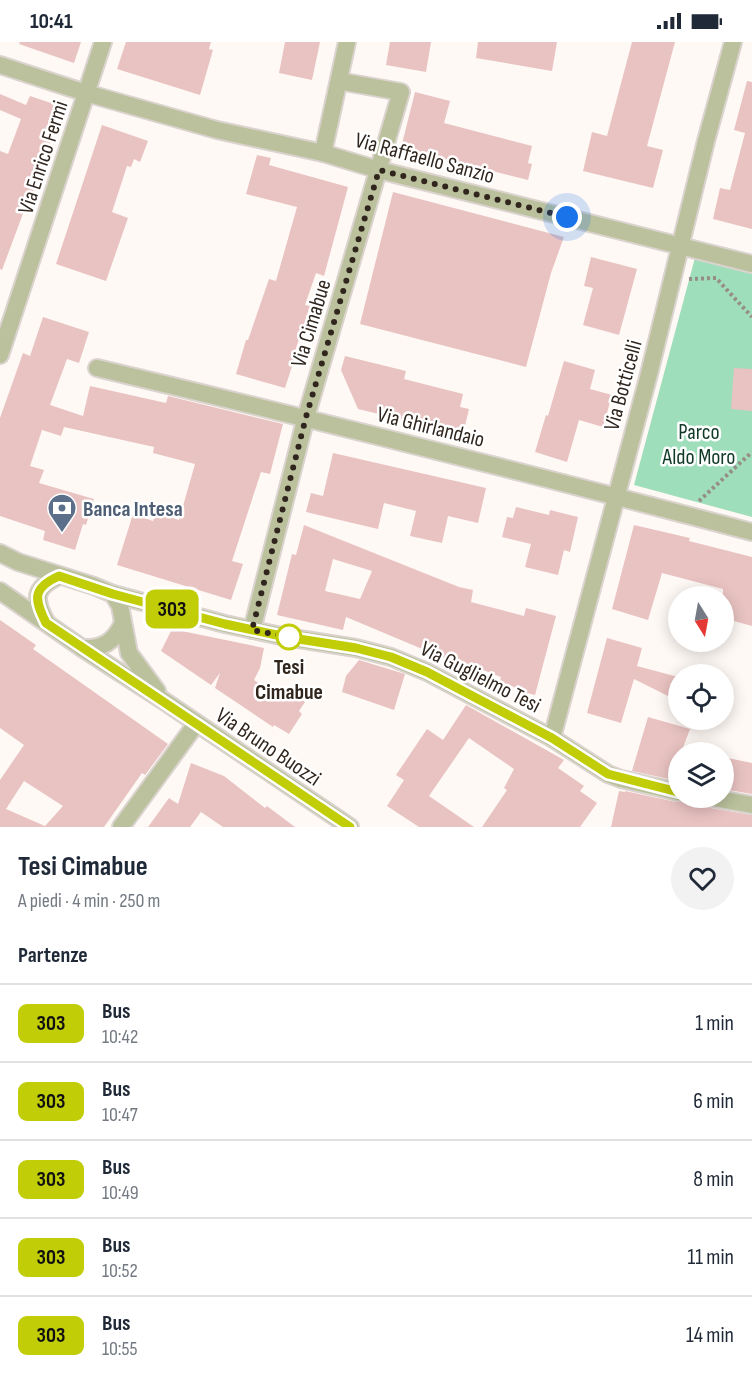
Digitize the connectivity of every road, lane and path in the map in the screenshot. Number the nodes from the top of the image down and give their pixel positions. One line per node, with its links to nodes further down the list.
1 (103, 42): 6 (street, Via Enrico Fermi)
2 (347, 42): 5 (street)
3 (733, 42): 9 (street, Via Botticelli)
4 (0, 65): 6 (street, Via Raffaello Sanzio)
5 (339, 81): 7 (street); 8 (street, Via Cimabue)
6 (86, 93): 7 (street, Via Raffaello Sanzio); 13 (street, Via Enrico Fermi)
7 (322, 153): 8 (street, Via Raffaello Sanzio)
8 (379, 170): 9 (street, Via Raffaello Sanzio); 15 (street, Via Cimabue)
9 (681, 245): 10 (street, Via Raffaello Sanzio); 11 (street, Via Botticelli)
10 (752, 264)
11 (673, 275): 12 (path); 17 (street, Via Botticelli)
12 (752, 317)
13 (0, 355)
14 (97, 368): 15 (street, Via Ghirlandaio)
15 (306, 417): 17 (street, Via Ghirlandaio); 26 (street, Via Cimabue)
16 (752, 452): 18 (path)
17 (616, 496): 18 (street, Via Ghirlandaio); 30 (street, Via Botticelli)
18 (692, 516): 19 (street, Via Ghirlandaio)
19 (752, 532)
20 (0, 553): 21 (street)
21 (59, 576): 23 (street); 24 (street)
22 (0, 591): 24 (street, Via Bruno Buozzi)
23 (113, 594): 25 (street, Via Bruno Buozzi); 26 (street, Via Guglielmo Tesi)
24 (46, 623): 27 (street, Via Bruno Buozzi)
25 (123, 623): 27 (street); 28 (street, Via Bruno Buozzi)
26 (252, 630): 30 (street, Via Guglielmo Tesi)
27 (82, 648): 28 (street, Via Bruno Buozzi)
28 (164, 701): 29 (street, Via Bruno Buozzi)
29 (196, 724): 34 (street); 35 (street, Via Bruno Buozzi)
30 (552, 738): 31 (street, Via Guglielmo Tesi)
31 (668, 789)
32 (734, 802): 33 (street)
33 (752, 805)
34 (121, 827)
35 (350, 827)

